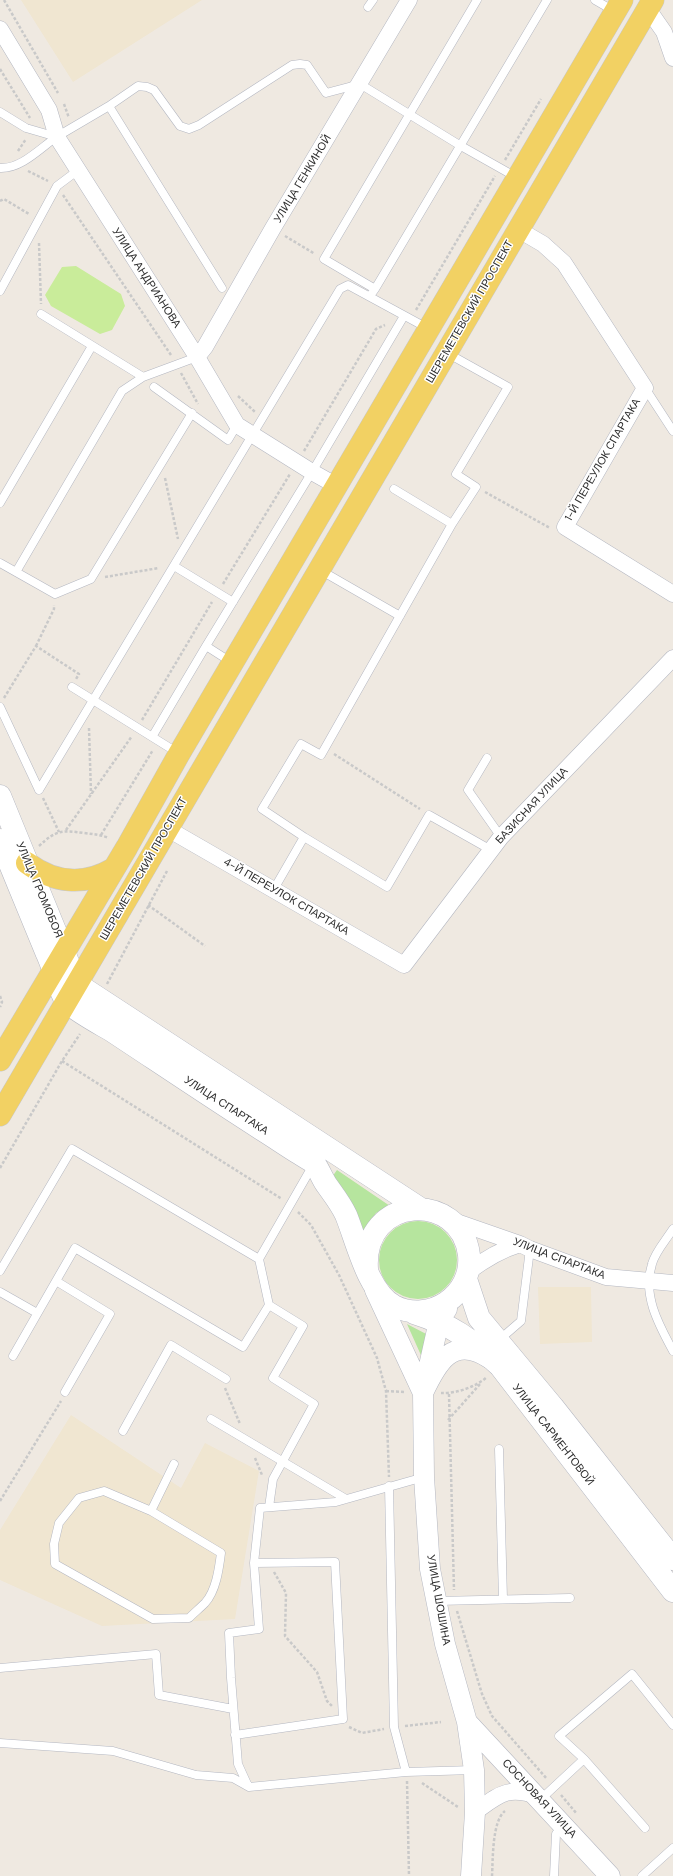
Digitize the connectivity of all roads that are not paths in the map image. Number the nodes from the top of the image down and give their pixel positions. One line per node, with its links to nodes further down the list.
1 (409, 0): 9 (street, УЛИЦА ГЕНКИНОЙ)
2 (477, 0): 12 (lane)
3 (547, 0): 14 (lane)
4 (596, 0): 6 (lane)
5 (645, 3): 8 (street); 19 (main road, ШЕРЕМЕТЕВСКИЙ ПРОСПЕКТ)
6 (618, 6): 17 (main road)
7 (0, 29): 13 (street, УЛИЦА АНДРИАНОВА)
8 (673, 58)
9 (360, 84): 10 (lane); 12 (lane); 29 (street, УЛИЦА ГЕНКИНОЙ)
10 (108, 106): 13 (lane); 20 (lane)
11 (0, 112): 13 (lane)
12 (409, 114): 14 (lane); 21 (lane)
13 (57, 137): 15 (lane); 16 (street, УЛИЦА АНДРИАНОВА)
14 (461, 146): 17 (lane); 21 (lane)
15 (4, 168)
16 (77, 171): 22 (lane); 29 (street, УЛИЦА АНДРИАНОВА)
17 (517, 178): 18 (main road)
18 (495, 216): 19 (main road); 26 (main road)
19 (518, 230): 28 (main road, ШЕРЕМЕТЕВСКИЙ ПРОСПЕКТ); 32 (street)
20 (222, 288)
21 (375, 289): 23 (lane)
22 (0, 291)
23 (370, 296): 25 (lane); 36 (lane)
24 (41, 314): 27 (lane)
25 (404, 316): 26 (lane); 37 (lane)
26 (429, 330): 38 (main road)
27 (92, 346): 30 (lane); 40 (lane)
28 (446, 353): 41 (lane); 44 (main road, ШЕРЕМЕТЕВСКИЙ ПРОСПЕКТ)
29 (197, 357): 30 (lane); 34 (street, УЛИЦА АНДРИАНОВА)
30 (143, 377): 45 (lane)
31 (154, 387): 33 (lane)
32 (645, 388): 35 (lane); 46 (street, 1-Й ПЕРЕУЛОК СПАРТАКА)
33 (192, 413): 34 (lane); 45 (lane)
34 (238, 425): 36 (street, УЛИЦА АНДРИАНОВА)
35 (673, 431)
36 (252, 434): 37 (street, УЛИЦА АНДРИАНОВА); 43 (lane)
37 (312, 472): 38 (street, УЛИЦА АНДРИАНОВА); 47 (lane)
38 (337, 486): 48 (main road)
39 (394, 489): 41 (lane)
40 (0, 503)
41 (452, 524): 49 (lane)
42 (0, 563): 45 (lane)
43 (174, 566): 47 (lane); 55 (lane)
44 (319, 570): 49 (lane); 50 (main road, ШЕРЕМЕТЕВСКИЙ ПРОСПЕКТ)
45 (16, 572)
46 (673, 594)
47 (233, 602): 51 (lane)
48 (264, 608): 50 (main road); 53 (main road)
49 (400, 616): 62 (lane)
50 (288, 623): 61 (main road, ШЕРЕМЕТЕВСКИЙ ПРОСПЕКТ)
51 (206, 646): 53 (lane); 57 (lane)
52 (673, 658): 63 (street, БАЗИСНАЯ УЛИЦА)
53 (233, 664): 58 (main road)
54 (72, 686): 55 (lane)
55 (94, 701): 56 (lane); 57 (lane)
56 (0, 707)
57 (155, 739): 58 (lane)
58 (179, 754): 67 (main road)
59 (487, 758): 63 (lane)
60 (0, 796): 66 (main road, УЛИЦА ГРОМОБОЯ)
61 (168, 829): 68 (street, 4-Й ПЕРЕУЛОК СПАРТАКА); 72 (main road, ШЕРЕМЕТЕВСКИЙ ПРОСПЕКТ)
62 (304, 837): 65 (lane); 68 (lane)
63 (502, 837): 65 (street, БАЗИСНАЯ УЛИЦА)
64 (0, 840): 71 (main road, УЛИЦА ГРОМОБОЯ)
65 (491, 850): 70 (street, БАЗИСНАЯ УЛИЦА)
66 (33, 855): 67 (main road); 69 (main road, УЛИЦА ГРОМОБОЯ)
67 (113, 869): 69 (main road)
68 (274, 889): 70 (street, 4-Й ПЕРЕУЛОК СПАРТАКА)
69 (65, 952): 71 (main road); 72 (main road, УЛИЦА ГРОМОБОЯ)
70 (404, 965)
71 (54, 970): 72 (main road); 73 (main road)
72 (72, 993): 74 (main road, ШЕРЕМЕТЕВСКИЙ ПРОСПЕКТ); 75 (main road, УЛИЦА СПАРТАКА); 76 (main road, УЛИЦА СПАРТАКА)
73 (0, 1060)
74 (0, 1115)
75 (314, 1164): 80 (lane); 82 (main road, УЛИЦА СПАРТАКА)
76 (421, 1209): 77 (main road); 82 (main road)
77 (447, 1218): 79 (street, УЛИЦА СПАРТАКА); 85 (main road)
78 (673, 1229): 84 (lane)
79 (525, 1247): 84 (street, УЛИЦА СПАРТАКА); 85 (street); 92 (lane)
80 (259, 1259): 81 (lane); 88 (lane)
81 (0, 1271)
82 (370, 1277): 89 (main road); 98 (street, УЛИЦА ШОШИНА)
83 (56, 1281): 88 (lane); 90 (lane); 97 (lane)
84 (648, 1281): 86 (street, УЛИЦА СПАРТАКА); 93 (lane)
85 (462, 1282): 89 (main road); 91 (street); 92 (main road, УЛИЦА САРМЕНТОВОЙ)
86 (672, 1283)
87 (0, 1292): 90 (lane)
88 (269, 1305): 102 (lane)
89 (406, 1310): 91 (main road, УЛИЦА САРМЕНТОВОЙ)
90 (37, 1313): 94 (lane)
91 (439, 1321): 95 (main road, УЛИЦА САРМЕНТОВОЙ); 98 (street)
92 (497, 1341): 109 (main road, УЛИЦА САРМЕНТОВОЙ)
93 (673, 1351)
94 (13, 1356)
95 (496, 1370): 98 (street); 111 (main road, УЛИЦА САРМЕНТОВОЙ)
96 (226, 1379): 100 (lane)
97 (66, 1392)
98 (423, 1393): 104 (street, УЛИЦА ШОШИНА)
99 (211, 1419): 102 (lane)
100 (123, 1431)
101 (499, 1449): 113 (lane)
102 (283, 1462): 106 (lane); 107 (lane)
103 (174, 1464): 108 (lane)
104 (424, 1477): 105 (lane); 114 (street, УЛИЦА ШОШИНА)
105 (389, 1486): 106 (lane); 123 (lane)
106 (346, 1499): 107 (lane)
107 (269, 1507): 110 (lane)
108 (151, 1511): 108 (lane)
109 (673, 1559)
110 (254, 1563): 116 (lane); 119 (lane)
111 (673, 1591)
112 (570, 1598): 113 (lane)
113 (503, 1599): 114 (lane)
114 (445, 1601): 117 (street, УЛИЦА ШОШИНА)
115 (0, 1668): 116 (lane)
116 (233, 1709): 119 (lane)
117 (467, 1722): 122 (street, УЛИЦА ШОШИНА); 125 (street, СОСНОВАЯ УЛИЦА)
118 (673, 1726): 121 (lane)
119 (235, 1735): 124 (lane)
120 (0, 1743): 124 (lane)
121 (584, 1759): 125 (lane); 128 (lane)
122 (474, 1770): 123 (lane); 126 (street, УЛИЦА ШОШИНА)
123 (406, 1772): 124 (lane)
124 (249, 1787)
125 (544, 1794): 126 (street); 127 (street, СОСНОВАЯ УЛИЦА)
126 (467, 1809): 130 (street, УЛИЦА ШОШИНА)
127 (571, 1820): 131 (lane); 132 (street, СОСНОВАЯ УЛИЦА)
128 (645, 1828)
129 (673, 1848): 133 (lane)
130 (471, 1876)
131 (554, 1876)
132 (610, 1876)
133 (642, 1876)

